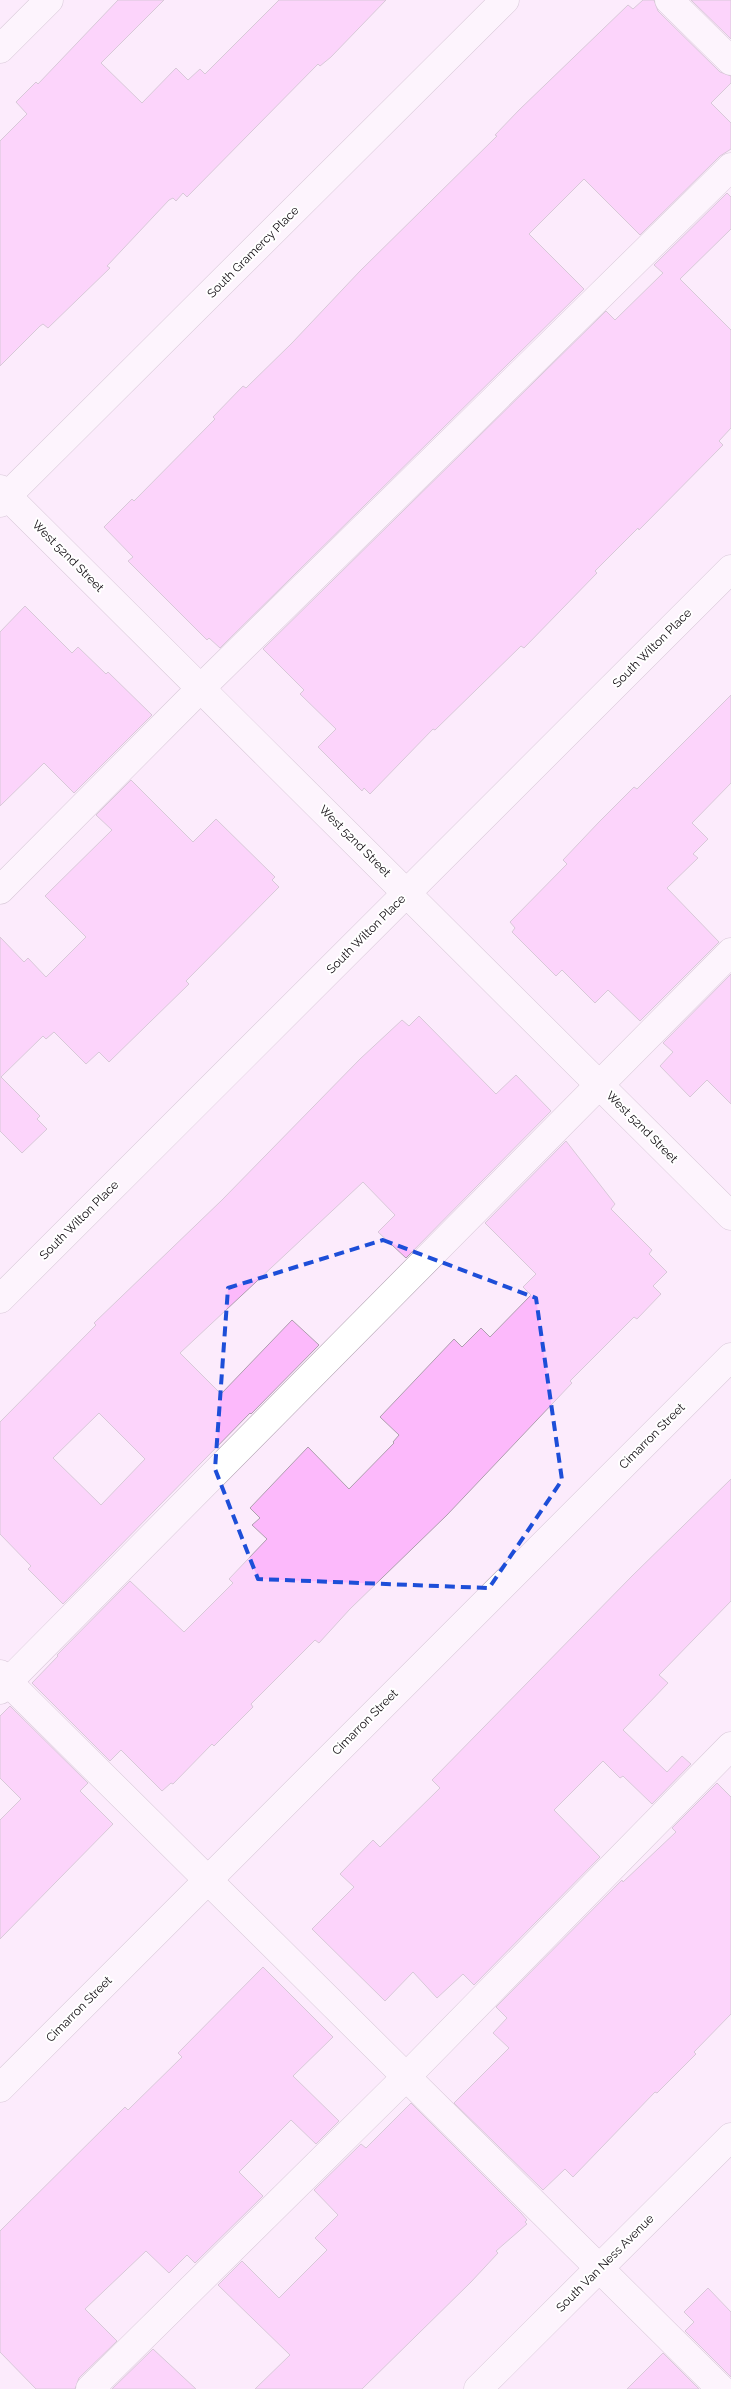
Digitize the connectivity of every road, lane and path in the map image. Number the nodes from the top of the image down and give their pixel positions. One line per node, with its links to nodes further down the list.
1 (50, 0): 4 (street)
2 (505, 0): 7 (street, South Gramercy Place)
3 (669, 0): 5 (street)
4 (0, 49)
5 (731, 61)
6 (731, 167): 9 (street)
7 (2, 496): 9 (street, West 52nd Street)
8 (731, 569): 11 (street, South Wilton Place)
9 (201, 688): 10 (street); 11 (street, West 52nd Street)
10 (0, 890)
11 (408, 893): 13 (street, West 52nd Street); 15 (street, South Wilton Place)
12 (731, 952): 13 (street)
13 (599, 1084): 14 (street, West 52nd Street); 17 (street)
14 (731, 1216)
15 (0, 1299)
16 (731, 1357): 19 (street, Cimarron Street)
17 (3, 1682): 19 (street)
18 (731, 1746): 20 (street)
19 (208, 1880): 20 (street); 21 (street, Cimarron Street)
20 (406, 2076): 23 (street); 24 (street)
21 (0, 2088)
22 (731, 2137): 23 (street, South Van Ness Avenue)
23 (599, 2268): 25 (street, South Van Ness Avenue); 26 (street)
24 (90, 2389)
25 (478, 2389)
26 (720, 2389)

